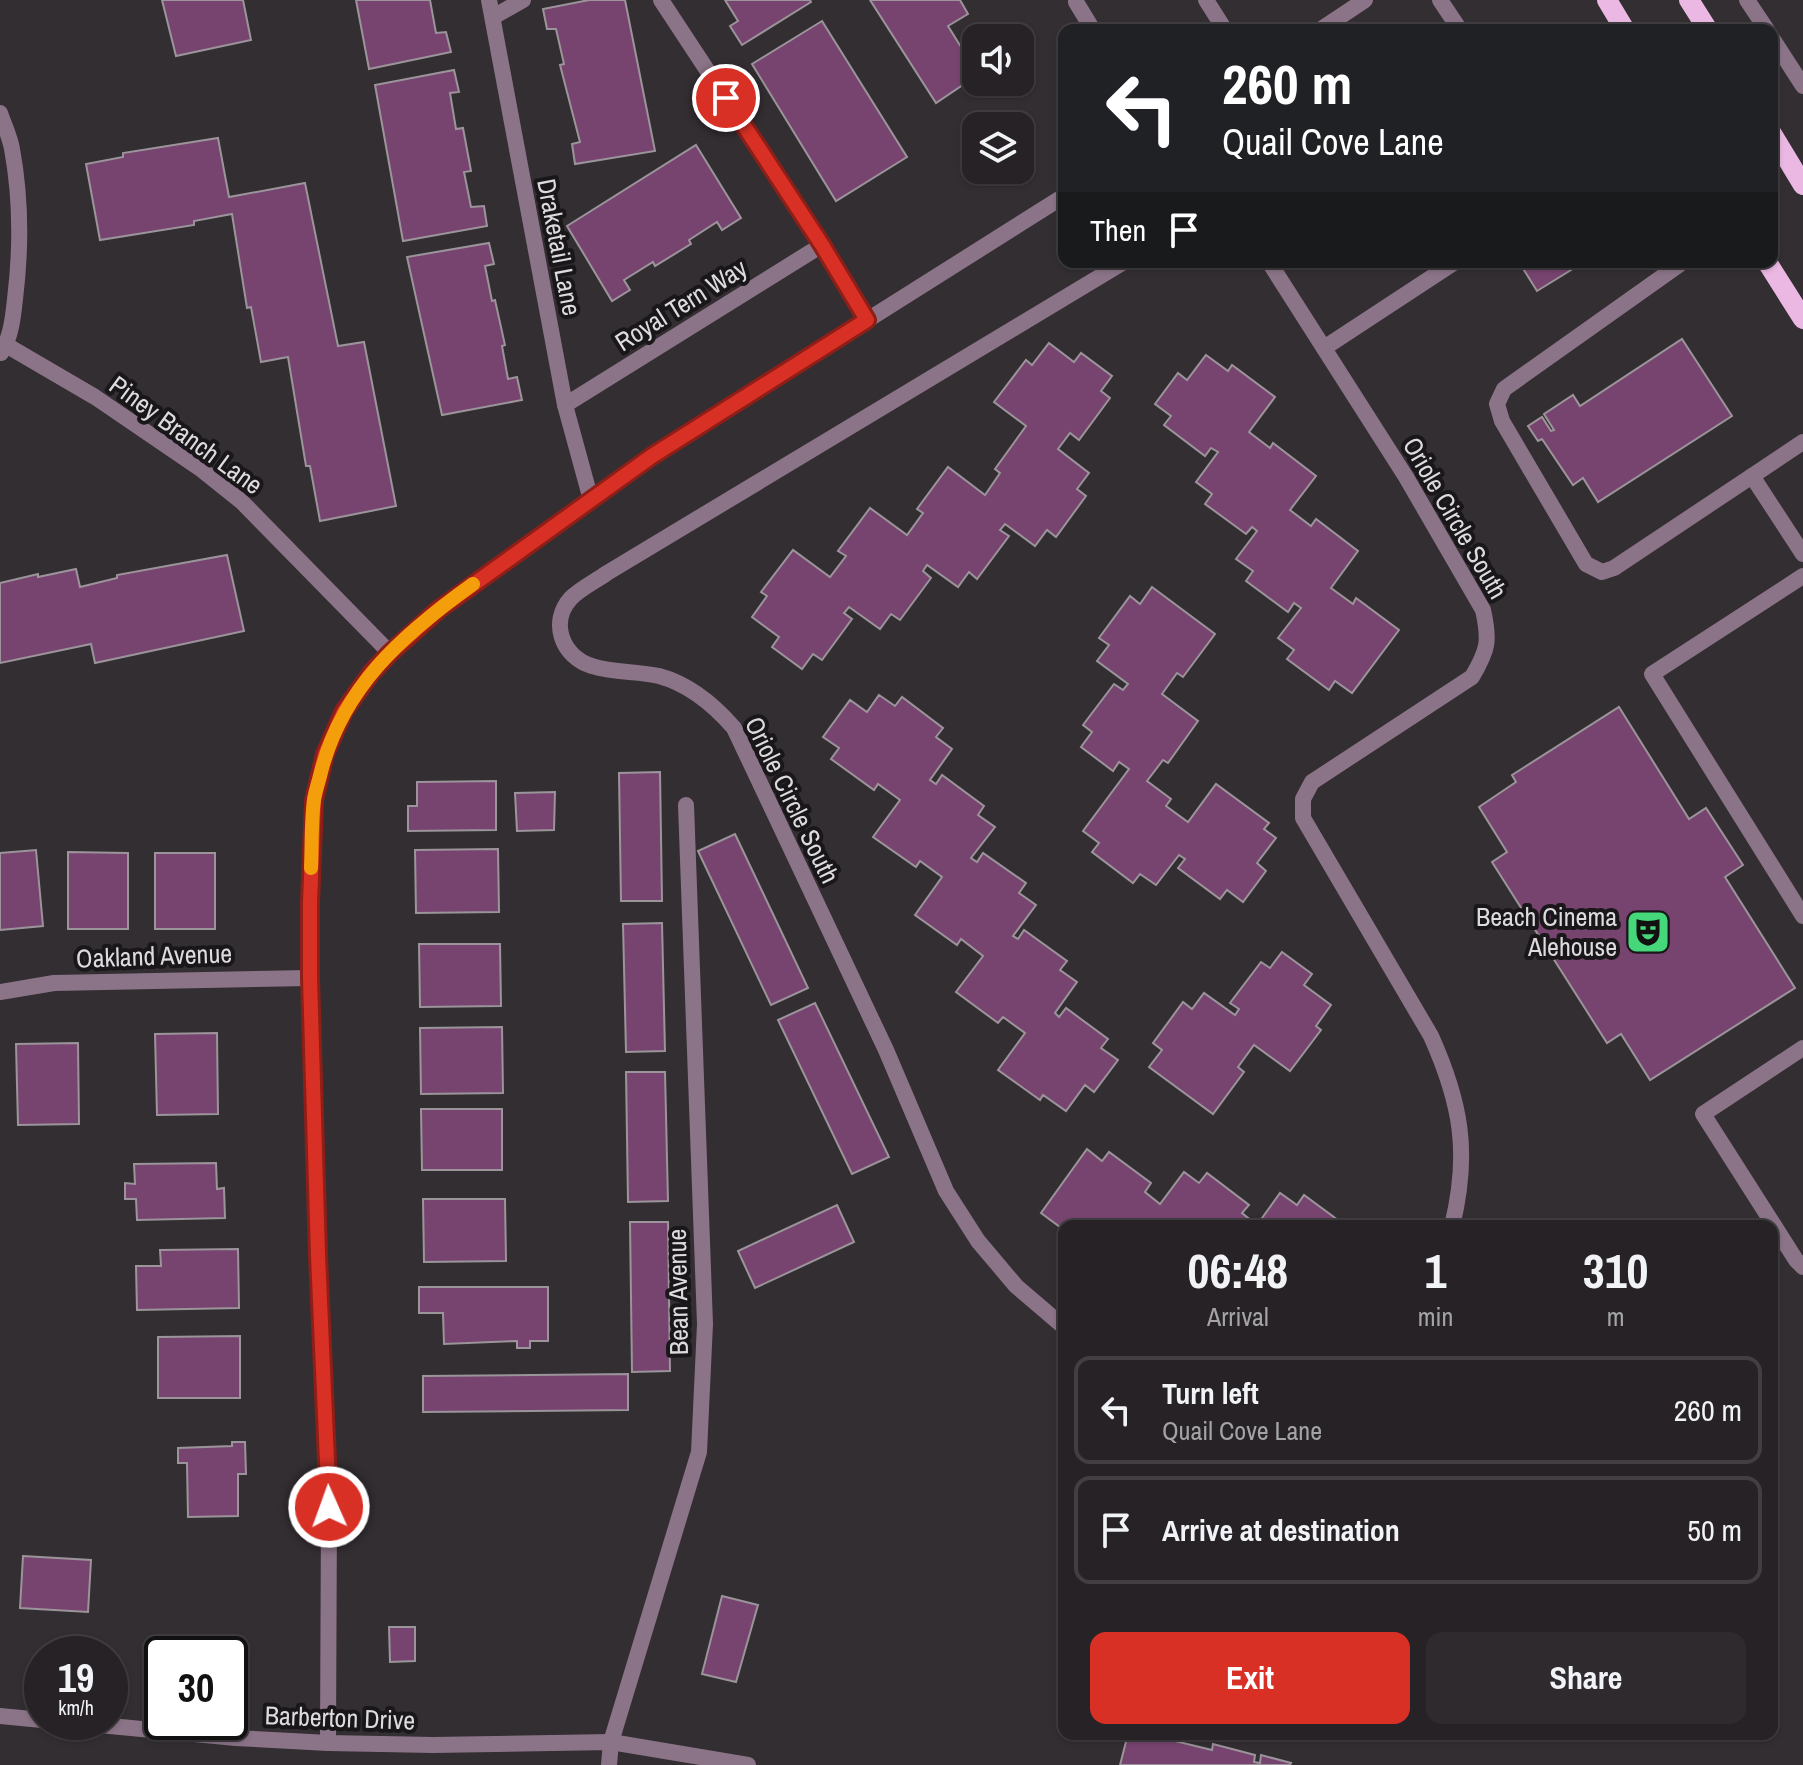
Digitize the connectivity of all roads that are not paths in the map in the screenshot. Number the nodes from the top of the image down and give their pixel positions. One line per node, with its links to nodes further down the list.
1 (489, 0): 11 (street, Draketail Lane)
2 (523, 0): 11 (street)
3 (661, 0): 25 (street)
4 (1206, 0): 13 (street)
5 (1365, 0): 14 (street)
6 (1440, 0): 15 (street)
7 (1607, 0): 16 (main road)
8 (1689, 0): 17 (main road)
9 (1747, 0): 18 (street)
10 (1076, 2): 12 (street)
11 (493, 17): 35 (street, Draketail Lane)
12 (1089, 24)
13 (1221, 24)
14 (1329, 24)
15 (1456, 24)
16 (1621, 24)
17 (1704, 24)
18 (1763, 24)
19 (1778, 47): 20 (street)
20 (1803, 86)
21 (0, 113): 34 (street)
22 (1778, 144): 23 (main road)
23 (1803, 185)
24 (1058, 200): 32 (street)
25 (822, 245): 32 (street); 35 (street, Royal Tern Way)
26 (1114, 268): 51 (street, Oriole Circle South)
27 (1273, 268): 33 (street, Oriole Circle South)
28 (1446, 268): 33 (street)
29 (1675, 268): 37 (street)
30 (1771, 268): 31 (main road)
31 (1803, 319)
32 (867, 320): 38 (street)
33 (1324, 348): 47 (street, Oriole Circle South)
34 (3, 350): 41 (street, Piney Branch Lane)
35 (565, 405): 38 (street, Draketail Lane)
36 (1803, 442): 37 (street)
37 (1752, 476): 39 (street)
38 (591, 500): 41 (street)
39 (1803, 554)
40 (1803, 576): 43 (street)
41 (390, 653): 44 (street)
42 (686, 805): 55 (street, Bean Avenue)
43 (1803, 916)
44 (310, 978): 45 (street, Oakland Avenue); 56 (street)
45 (0, 992)
46 (1803, 1048): 48 (street)
47 (1454, 1220)
48 (1771, 1220)
49 (1778, 1232): 50 (street)
50 (1803, 1267)
51 (1058, 1322)
52 (0, 1716): 53 (street)
53 (24, 1718)
54 (128, 1728): 56 (street, Barberton Drive)
55 (611, 1742): 56 (street, Barberton Drive); 57 (street, Bean Avenue); 58 (street, Barberton Drive)
56 (328, 1743)
57 (609, 1765)
58 (748, 1765)

